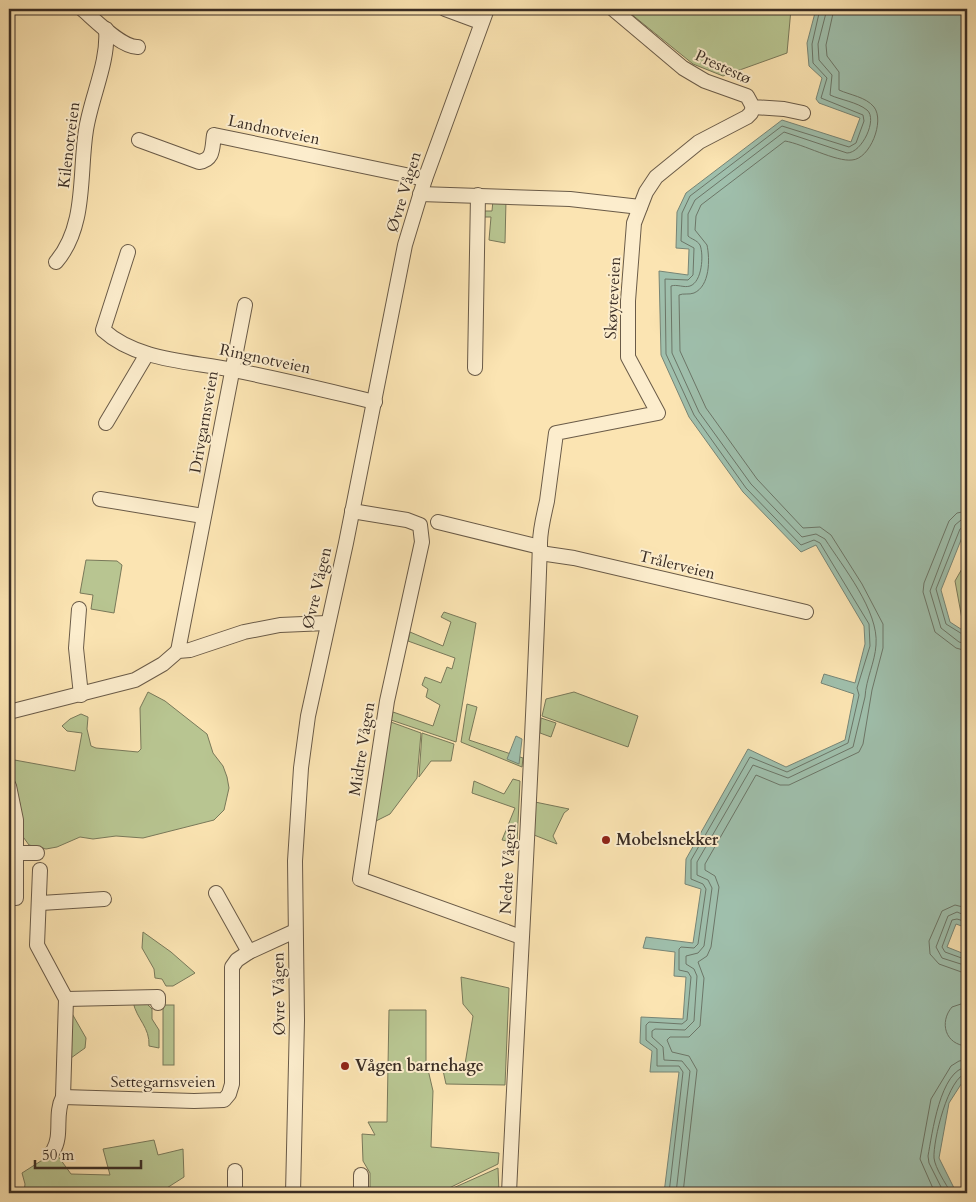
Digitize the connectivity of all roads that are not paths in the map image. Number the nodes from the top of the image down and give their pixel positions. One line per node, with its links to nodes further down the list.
1 (82, 9): 6 (street)
2 (445, 9): 5 (street)
3 (486, 9): 5 (street, Øvre Vågen)
4 (613, 9): 8 (street, Prestestø)
5 (480, 22): 11 (street, Øvre Vågen)
6 (106, 29): 7 (street); 16 (street, Kilenotveien)
7 (138, 47)
8 (752, 107): 9 (street, Prestestø); 14 (street, Skøyteveien)
9 (803, 113)
10 (139, 140): 11 (street, Landnotveien)
11 (425, 179): 12 (street, Øvre Vågen)
12 (420, 194): 13 (street); 21 (street, Øvre Vågen)
13 (478, 195): 14 (street); 19 (street)
14 (640, 207): 22 (street, Skøyteveien)
15 (128, 252): 18 (street, Ringnotveien)
16 (56, 262)
17 (245, 305): 20 (street, Drivgarnsveien)
18 (147, 354): 20 (street, Ringnotveien); 23 (street)
19 (476, 368)
20 (232, 369): 21 (street, Ringnotveien); 26 (street, Drivgarnsveien)
21 (375, 402): 25 (street, Øvre Vågen)
22 (631, 417): 28 (street, Nedre Vågen)
23 (106, 423)
24 (100, 499): 26 (street)
25 (352, 511): 31 (street, Øvre Vågen); 44 (street, Midtre Vågen)
26 (202, 516): 32 (street, Drivgarnsveien)
27 (438, 522): 28 (street)
28 (540, 550): 30 (street, Trålerveien); 44 (street, Nedre Vågen)
29 (79, 609): 33 (street)
30 (806, 612)
31 (327, 623): 32 (street); 43 (street, Øvre Vågen)
32 (178, 650): 33 (street)
33 (81, 694): 34 (street)
34 (9, 712)
35 (9, 786): 36 (street)
36 (17, 853): 37 (street); 40 (street)
37 (36, 853)
38 (40, 870): 42 (street)
39 (216, 893): 45 (street)
40 (16, 898)
41 (104, 899): 42 (street)
42 (41, 903): 46 (street)
43 (295, 930): 45 (street, Settegarnsveien); 53 (street, Øvre Vågen)
44 (522, 937): 55 (street, Nedre Vågen)
45 (249, 952): 48 (street, Settegarnsveien)
46 (66, 999): 47 (street); 48 (street)
47 (158, 1003)
48 (63, 1097): 49 (street)
49 (54, 1151)
50 (235, 1171): 52 (street)
51 (361, 1175): 54 (street)
52 (235, 1193)
53 (293, 1193)
54 (361, 1193)
55 (509, 1193)

